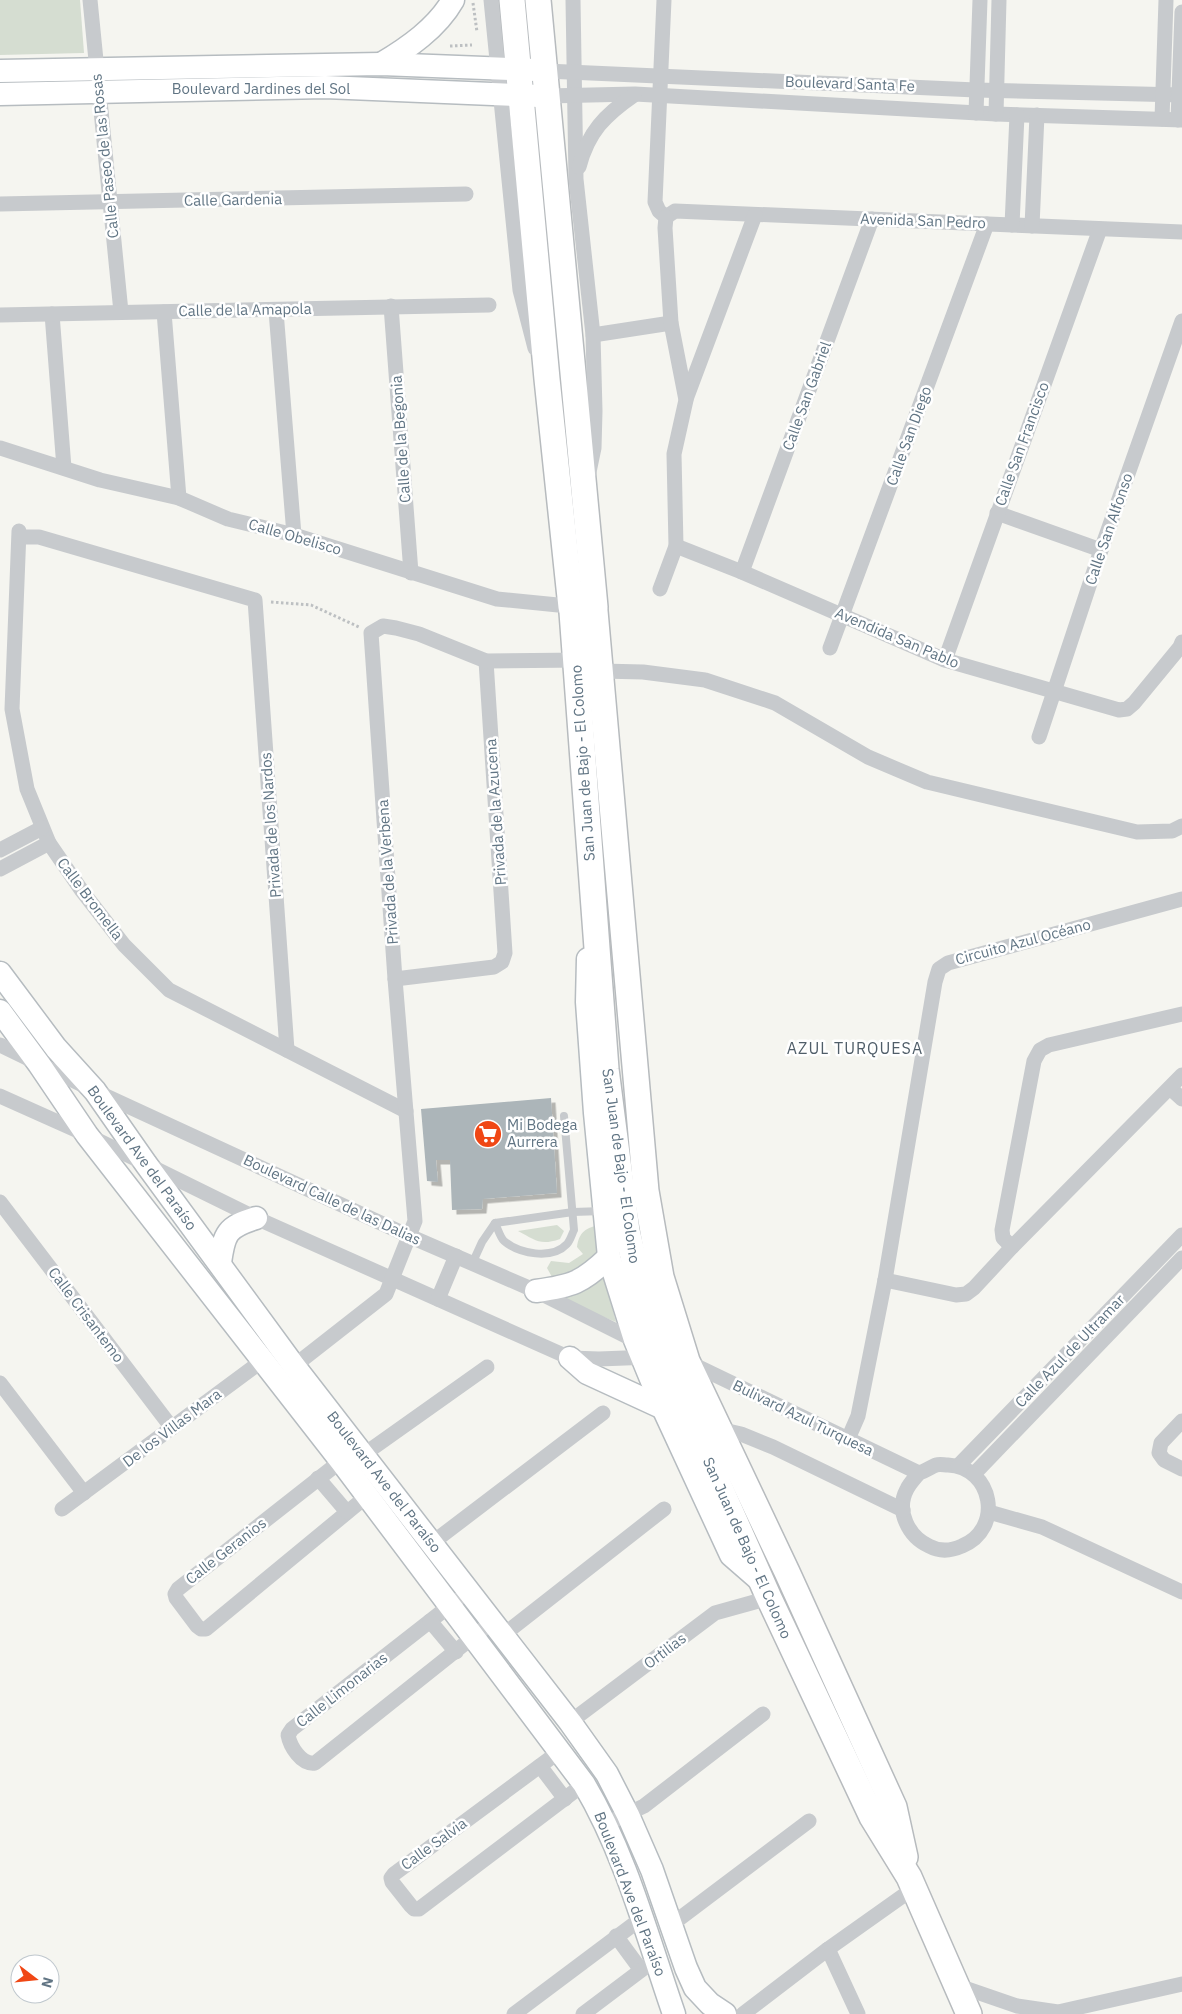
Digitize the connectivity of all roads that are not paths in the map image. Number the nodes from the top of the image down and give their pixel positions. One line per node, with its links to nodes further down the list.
1 (90, 0): 13 (street, Calle Paseo de las Rosas)
2 (453, 0): 12 (street)
3 (491, 0): 14 (street)
4 (512, 0): 14 (main road)
5 (538, 0): 16 (main road)
6 (573, 0): 17 (street)
7 (664, 0): 18 (street)
8 (980, 0): 19 (street)
9 (999, 0): 20 (street)
10 (1166, 0): 24 (street)
11 (1182, 12): 27 (street)
12 (382, 64): 13 (street, Boulevard Jardines del Sol); 14 (street, Boulevard Jardines del Sol)
13 (96, 68): 15 (street, Boulevard Jardines del Sol); 21 (street, Calle Paseo de las Rosas)
14 (509, 68): 16 (street, Boulevard Santa Fe); 25 (main road)
15 (0, 71)
16 (546, 71): 17 (street, Boulevard Santa Fe); 28 (main road)
17 (574, 73): 18 (street, Boulevard Santa Fe); 26 (street)
18 (661, 76): 19 (street, Boulevard Santa Fe); 29 (street)
19 (976, 90): 20 (street, Boulevard Santa Fe); 30 (street)
20 (997, 90): 24 (street, Boulevard Santa Fe); 31 (street)
21 (98, 91): 22 (street, Boulevard Jardines del Sol); 25 (street, Boulevard Jardines del Sol); 38 (street, Calle Paseo de las Rosas)
22 (0, 94)
23 (635, 94): 26 (street, Boulevard Santa Fe); 29 (street, Boulevard Santa Fe); 36 (street)
24 (1163, 94): 27 (street, Boulevard Santa Fe); 34 (street)
25 (511, 95): 28 (street, Boulevard Santa Fe); 71 (main road)
26 (574, 95): 28 (street, Boulevard Santa Fe); 36 (street)
27 (1180, 95): 35 (street)
28 (547, 96): 61 (main road)
29 (659, 96): 30 (street, Boulevard Santa Fe); 41 (street)
30 (976, 113): 31 (street, Boulevard Santa Fe)
31 (996, 114): 32 (street, Boulevard Santa Fe)
32 (1017, 115): 33 (street, Boulevard Santa Fe); 44 (street)
33 (1037, 116): 34 (street, Boulevard Santa Fe); 45 (street)
34 (1162, 119): 35 (street, Boulevard Santa Fe)
35 (1180, 120)
36 (576, 179): 57 (street)
37 (466, 194): 38 (street, Calle Gardenia)
38 (109, 203): 39 (street, Calle Gardenia); 51 (street, Calle Paseo de las Rosas)
39 (0, 204)
40 (755, 215): 41 (street, Avenida San Pedro); 42 (street, Avenida San Pedro); 58 (street)
41 (666, 217): 56 (street)
42 (872, 219): 43 (street, Avenida San Pedro); 69 (street, Calle San Gabriel)
43 (987, 224): 44 (street, Avenida San Pedro); 72 (street, Calle San Diego)
44 (1012, 225): 45 (street, Avenida San Pedro)
45 (1032, 226): 46 (street, Avenida San Pedro)
46 (1100, 229): 47 (street, Avenida San Pedro); 63 (street, Calle San Francisco)
47 (1182, 232)
48 (489, 305): 49 (street, Calle de la Amapola)
49 (391, 306): 50 (street, Calle de la Amapola); 68 (street, Calle de la Begonia)
50 (276, 311): 52 (street, Calle de la Amapola); 65 (street)
51 (121, 312): 52 (street, Calle de la Amapola); 53 (street, Calle de la Amapola)
52 (164, 312): 62 (street)
53 (52, 314): 54 (street, Calle de la Amapola); 60 (street)
54 (0, 316)
55 (1182, 321): 67 (street, Calle San Alfonso)
56 (671, 323): 57 (street); 58 (street)
57 (594, 334): 61 (street)
58 (686, 400): 66 (street)
59 (0, 448): 60 (street, Calle Obelisco)
60 (64, 468): 62 (street, Calle Obelisco)
61 (584, 492): 71 (main road)
62 (179, 498): 65 (street, Calle Obelisco)
63 (997, 513): 67 (street); 76 (street, Calle San Francisco)
64 (20, 534): 81 (street, Calle Bromella); 92 (street, Privada de los Nardos)
65 (294, 535): 68 (street, Calle Obelisco)
66 (676, 546): 69 (street, Avendida San Pablo); 70 (street)
67 (1101, 550): 78 (street, Calle San Alfonso)
68 (411, 572): 71 (street, Calle Obelisco)
69 (742, 572): 72 (street, Avendida San Pablo)
70 (660, 589)
71 (583, 610): 75 (main road, San Juan de Bajo - El Colomo)
72 (843, 615): 74 (street, Calle San Diego); 76 (street, Avendida San Pablo)
73 (1182, 642): 78 (street, Avendida San Pablo)
74 (830, 648)
75 (590, 656): 77 (street); 80 (street); 85 (main road, San Juan de Bajo - El Colomo); 125 (main road, San Juan de Bajo - El Colomo)
76 (946, 660): 78 (street, Avendida San Pablo)
77 (486, 661): 88 (street, Privada de la Azucena); 88 (street, Privada de la Verbena)
78 (1054, 691): 79 (street, Calle San Alfonso)
79 (1039, 738)
80 (1182, 826)
81 (42, 828): 82 (street, Calle Bromella); 83 (street)
82 (49, 843): 84 (street); 92 (street, Calle Bromella)
83 (0, 850)
84 (0, 869)
85 (591, 870): 105 (street); 122 (main road, San Juan de Bajo - El Colomo)
86 (1182, 898): 118 (street, Circuito Azul Océano)
87 (0, 973): 98 (street, Boulevard Ave del Paraíso)
88 (395, 979): 100 (street, Privada de la Verbena)
89 (0, 1011): 93 (street, Boulevard Ave del Paraíso)
90 (1182, 1014): 111 (street)
91 (0, 1045): 93 (street, Boulevard Calle de las Dalias)
92 (287, 1050): 100 (street, Calle Bromella)
93 (39, 1064): 98 (street, Boulevard Calle de las Dalias); 99 (street, Boulevard Ave del Paraíso)
94 (1182, 1075): 95 (street)
95 (1170, 1088): 97 (street); 111 (street)
96 (0, 1096): 102 (street, Boulevard Calle de las Dalias)
97 (1182, 1099)
98 (101, 1100): 99 (street); 102 (street); 103 (street, Boulevard Ave del Paraíso); 110 (street, Boulevard Calle de las Dalias)
99 (68, 1106): 102 (street, Boulevard Ave del Paraíso)
100 (406, 1111): 110 (street, Privada de la Verbena)
101 (564, 1116): 106 (lane)
102 (87, 1135): 103 (street, Boulevard Calle de las Dalias); 124 (street, Boulevard Ave del Paraíso)
103 (146, 1164): 107 (street, Boulevard Calle de las Dalias); 115 (street, Boulevard Ave del Paraíso)
104 (0, 1202): 133 (street, Calle Crisantemo)
105 (604, 1211): 106 (lane); 113 (street)
106 (573, 1212): 108 (lane); 108 (lane)
107 (256, 1218): 115 (street); 117 (street, Boulevard Calle de las Dalias)
108 (495, 1223): 116 (lane)
109 (1182, 1235): 138 (street, Calle Azul de Ultramar)
110 (409, 1236): 112 (street, Boulevard Calle de las Dalias); 117 (street, Privada de la Verbena)
111 (1012, 1247): 118 (street)
112 (456, 1256): 116 (street, Boulevard Calle de las Dalias); 120 (street)
113 (609, 1258): 119 (street); 122 (street)
114 (1182, 1258): 141 (street, Calle Azul de Ultramar)
115 (220, 1263): 121 (street, Boulevard Ave del Paraíso)
116 (472, 1264): 119 (street, Boulevard Calle de las Dalias)
117 (392, 1279): 120 (street, Boulevard Calle de las Dalias); 126 (street, Privada de la Verbena)
118 (885, 1280): 135 (street, Circuito Azul Océano)
119 (536, 1291): 122 (street, Boulevard Calle de las Dalias)
120 (438, 1299): 123 (street, Boulevard Calle de las Dalias)
121 (280, 1346): 124 (street, De los Villas Mara); 126 (street, Boulevard Ave del Paraíso)
122 (647, 1351): 123 (street, Boulevard Calle de las Dalias); 125 (street, Boulevard Calle de las Dalias); 129 (street); 134 (main road, San Juan de Bajo - El Colomo)
123 (570, 1358): 129 (street)
124 (262, 1361): 133 (street, De los Villas Mara); 137 (street, Boulevard Ave del Paraíso)
125 (687, 1361): 132 (main road, San Juan de Bajo - El Colomo); 135 (street, Bulivard Azul Turquesa)
126 (294, 1366): 136 (street, Boulevard Ave del Paraíso)
127 (487, 1367): 136 (street)
128 (0, 1383): 143 (street)
129 (663, 1408): 152 (street)
130 (603, 1414): 150 (street)
131 (1182, 1421): 139 (street)
132 (718, 1427): 134 (street); 147 (street); 168 (main road, San Juan de Bajo - El Colomo)
133 (172, 1428): 143 (street, De los Villas Mara)
134 (693, 1429): 152 (main road, San Juan de Bajo - El Colomo)
135 (848, 1440): 140 (street, Bulivard Azul Turquesa)
136 (363, 1455): 150 (street, Boulevard Ave del Paraíso)
137 (341, 1461): 142 (street, Calle Geranios); 144 (street, Boulevard Ave del Paraíso)
138 (958, 1466): 140 (street); 141 (street)
139 (1182, 1469)
140 (919, 1473): 147 (street)
141 (974, 1474): 149 (street)
142 (318, 1478): 148 (street); 148 (street, Calle Geranios)
143 (84, 1493): 145 (street, De los Villas Mara)
144 (367, 1496): 148 (street, Calle Geranios); 154 (street, Boulevard Ave del Paraíso)
145 (62, 1509)
146 (664, 1509): 156 (street, Calle Limonarias)
147 (903, 1510): 149 (street)
148 (347, 1512)
149 (989, 1512): 153 (street)
150 (432, 1543): 151 (street, Boulevard Ave del Paraíso)
151 (468, 1591): 154 (street, Calle Limonarias); 156 (street, Boulevard Ave del Paraíso)
152 (766, 1591): 160 (street, Ortilias); 168 (main road, San Juan de Bajo - El Colomo)
153 (1182, 1592)
154 (449, 1606): 155 (street, Calle Limonarias); 157 (street, Boulevard Ave del Paraíso)
155 (430, 1621): 158 (street); 158 (street, Calle Limonarias)
156 (497, 1629): 157 (street, Calle Limonarias); 160 (street, Boulevard Ave del Paraíso)
157 (474, 1638): 158 (street, Calle Limonarias); 161 (street, Boulevard Ave del Paraíso)
158 (456, 1652)
159 (763, 1714): 165 (street)
160 (570, 1722): 165 (street, Boulevard Ave del Paraíso)
161 (560, 1751): 162 (street, Calle Salvia); 163 (street, Boulevard Ave del Paraíso)
162 (540, 1766): 164 (street); 164 (street, Calle Salvia)
163 (584, 1784): 164 (street, Calle Salvia); 167 (street, Boulevard Ave del Paraíso)
164 (565, 1799)
165 (628, 1815): 167 (street); 170 (street, Boulevard Ave del Paraíso)
166 (809, 1820): 170 (street)
167 (606, 1824): 169 (street, Boulevard Ave del Paraíso)
168 (911, 1883): 172 (street); 175 (main road, San Juan de Bajo - El Colomo)
169 (642, 1918): 171 (street); 173 (street, Boulevard Ave del Paraíso)
170 (671, 1925): 179 (street, Boulevard Ave del Paraíso)
171 (616, 1936): 173 (street); 176 (street)
172 (828, 1949): 180 (street); 181 (street)
173 (648, 1964): 177 (street); 178 (street, Boulevard Ave del Paraíso)
174 (1182, 1984): 175 (street)
175 (956, 1985): 182 (main road, San Juan de Bajo - El Colomo)
176 (514, 2014)
177 (583, 2014)
178 (674, 2014)
179 (725, 2014)
180 (743, 2014)
181 (858, 2014)
182 (969, 2014)

